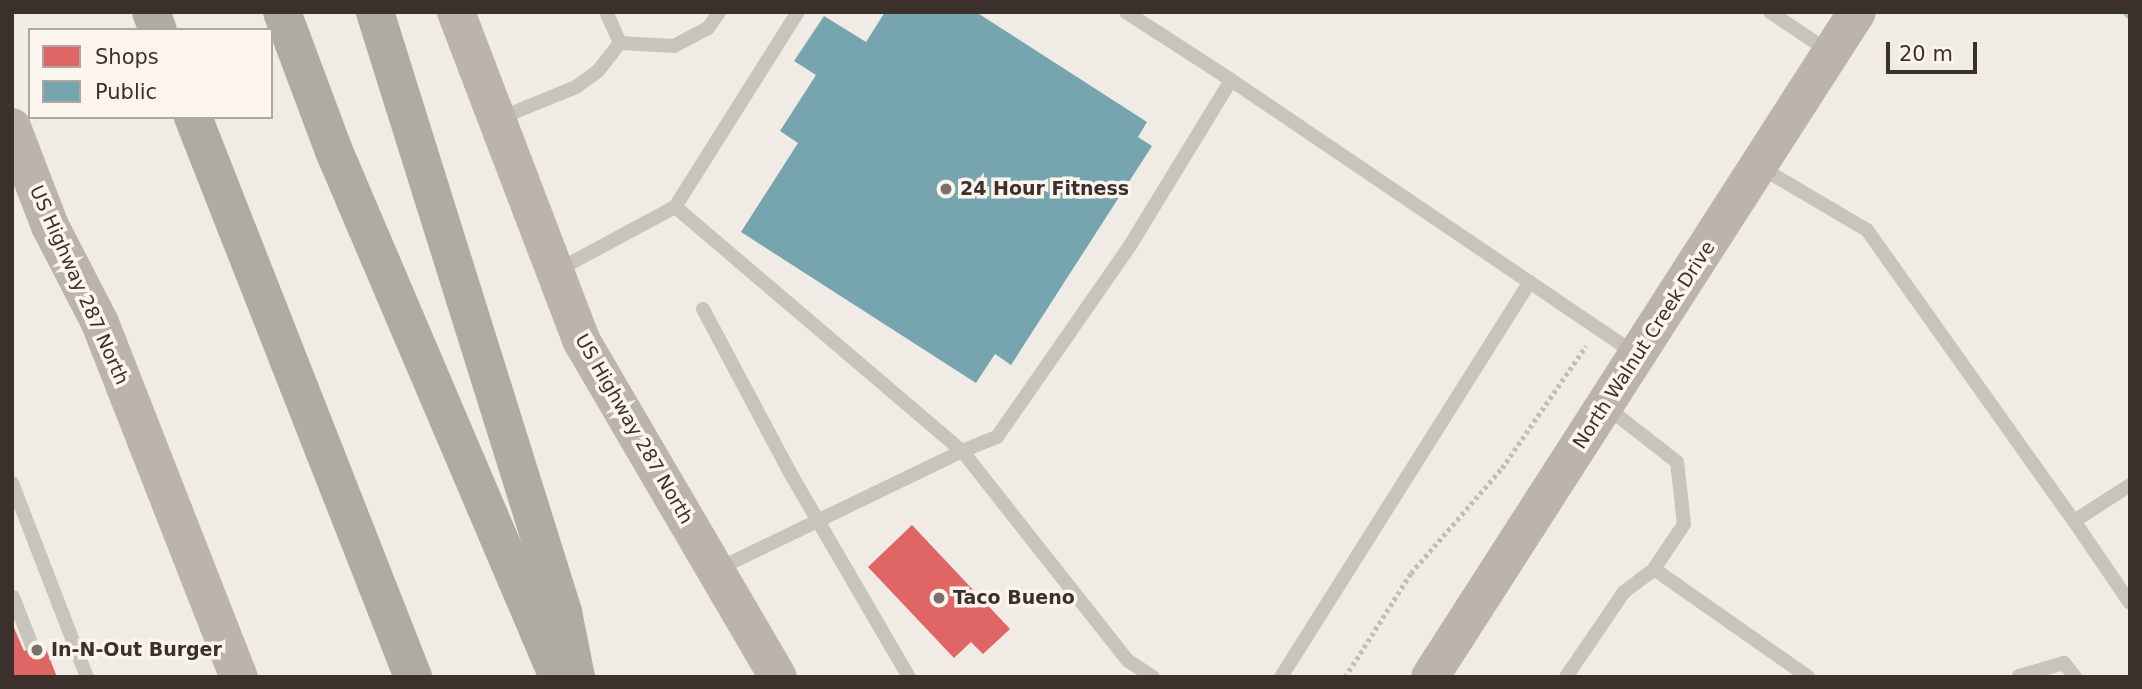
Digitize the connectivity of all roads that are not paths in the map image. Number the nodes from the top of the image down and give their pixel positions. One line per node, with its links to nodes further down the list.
1 (282, 12): 37 (highway)
2 (375, 12): 38 (highway)
3 (456, 12): 13 (main road, US Highway 287 North)
4 (606, 12): 10 (lane)
5 (719, 12): 10 (lane)
6 (798, 12): 17 (lane)
7 (1126, 12): 12 (lane)
8 (1770, 12): 11 (lane)
9 (1857, 12): 11 (main road, North Walnut Creek Drive)
10 (621, 43): 13 (lane)
11 (1831, 52): 16 (main road, North Walnut Creek Drive)
12 (1231, 80): 19 (lane); 23 (lane)
13 (498, 118): 18 (main road, US Highway 287 North)
14 (194, 119): 36 (highway)
15 (12, 127): 35 (main road, US Highway 287 North)
16 (1759, 167): 21 (main road, North Walnut Creek Drive); 27 (lane)
17 (675, 207): 18 (lane); 23 (lane)
18 (555, 271): 29 (main road, US Highway 287 North)
19 (1530, 282): 21 (lane); 42 (lane)
20 (703, 309): 26 (lane)
21 (1638, 355): 22 (main road, North Walnut Creek Drive)
22 (1605, 405): 28 (lane); 43 (main road, North Walnut Creek Drive)
23 (962, 451): 26 (lane); 41 (lane)
24 (12, 483): 34 (lane)
25 (2130, 485): 27 (lane)
26 (821, 519): 29 (lane); 40 (lane)
27 (2074, 521): 31 (lane)
28 (1654, 569): 44 (lane); 45 (lane)
29 (715, 570): 39 (main road, US Highway 287 North)
30 (13, 597): 32 (lane)
31 (2130, 603)
32 (33, 648)
33 (2020, 676): 46 (lane)
34 (87, 677)
35 (239, 677)
36 (413, 677)
37 (558, 677)
38 (576, 677)
39 (778, 677)
40 (909, 677)
41 (1153, 677)
42 (1281, 677)
43 (1430, 677)
44 (1566, 677)
45 (1808, 677)
46 (2075, 677)

